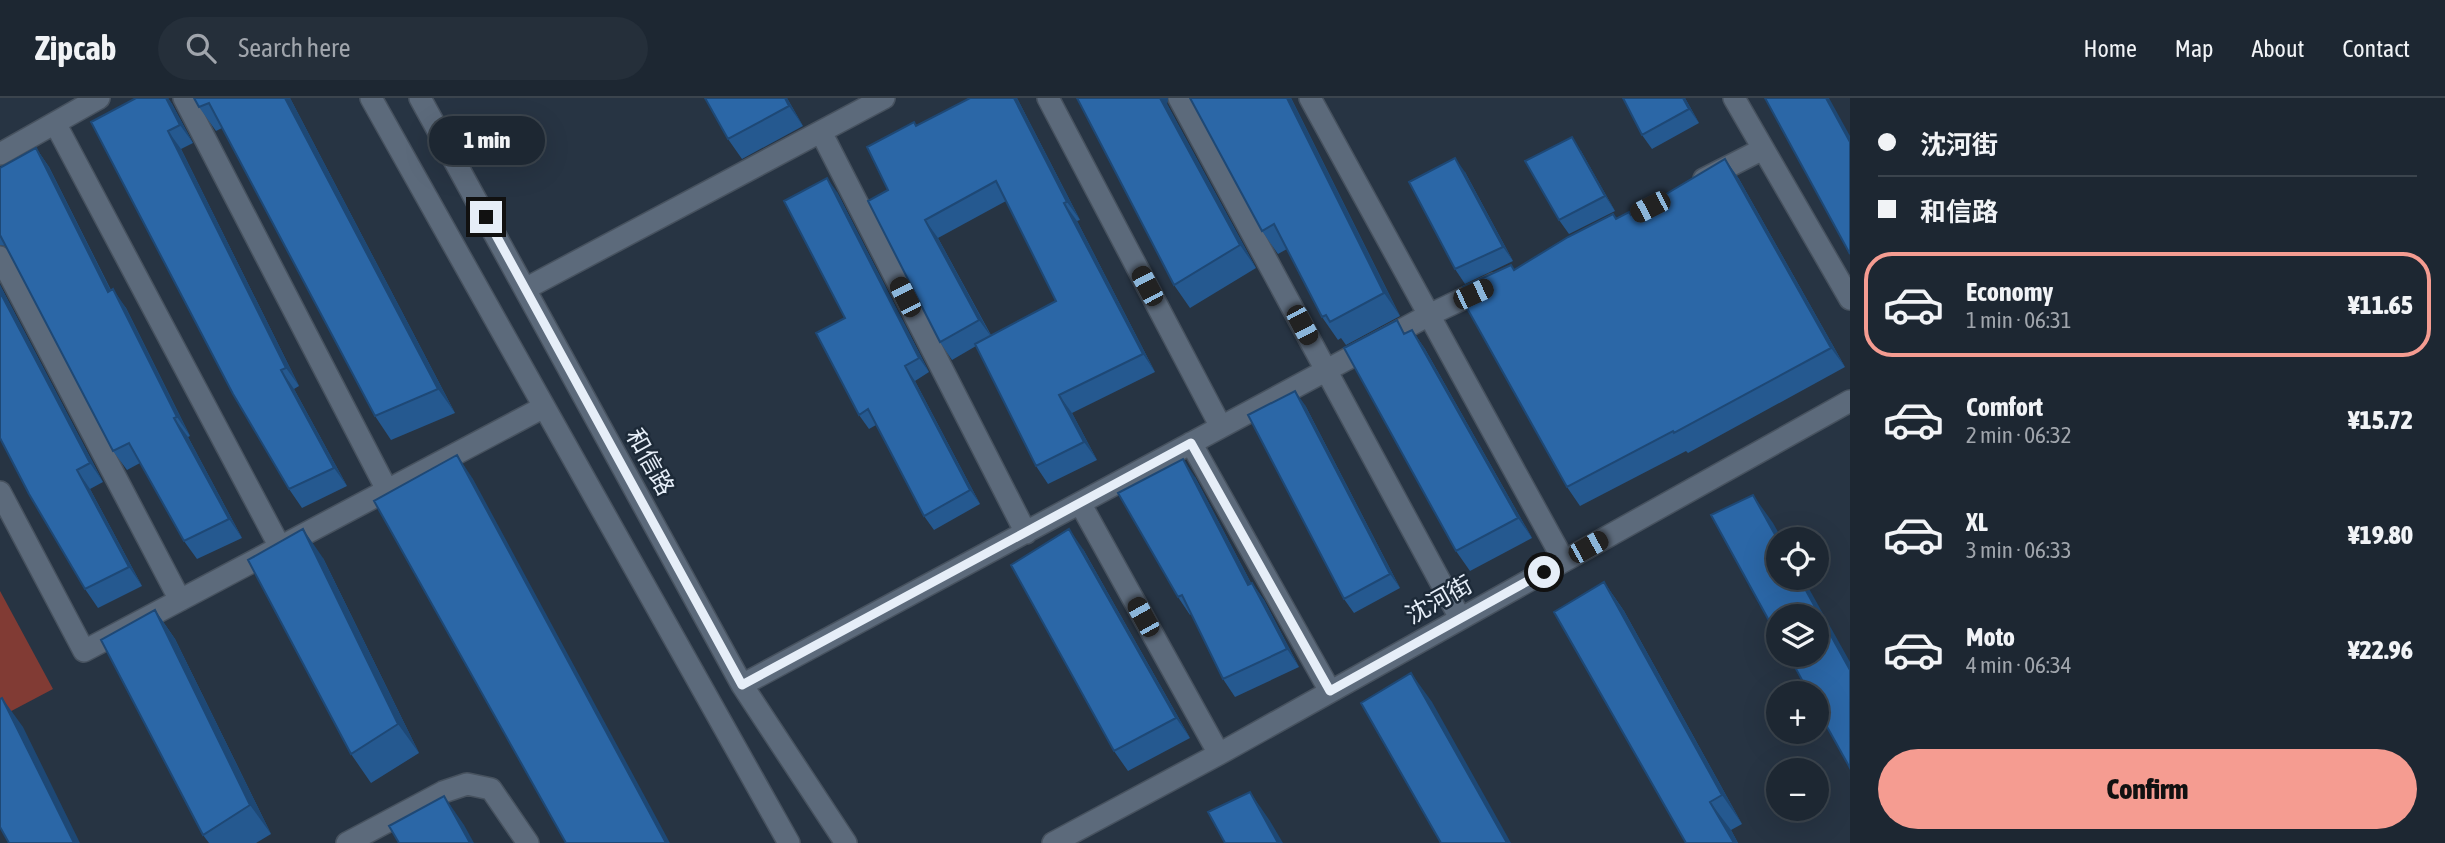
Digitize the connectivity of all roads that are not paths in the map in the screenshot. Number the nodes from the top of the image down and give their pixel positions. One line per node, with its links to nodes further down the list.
1 (99, 98): 10 (street)
2 (184, 98): 25 (street)
3 (371, 98): 22 (street)
4 (420, 98): 17 (street, 和信路)
5 (884, 98): 11 (street)
6 (1048, 98): 23 (street)
7 (1180, 98): 20 (street)
8 (1311, 98): 19 (street)
9 (1734, 98): 12 (street)
10 (55, 123): 13 (street); 29 (street)
11 (821, 132): 17 (street); 28 (street)
12 (1763, 149): 14 (street); 18 (street)
13 (0, 154)
14 (1691, 186)
15 (0, 257): 31 (street)
16 (1513, 275): 19 (street)
17 (525, 289): 33 (street, 和信路)
18 (1850, 299)
19 (1429, 315): 20 (street); 30 (street)
20 (1326, 370): 23 (street); 32 (street)
21 (1850, 401): 30 (street, 沈河街)
22 (544, 407): 25 (street); 38 (street)
23 (1221, 427): 24 (street)
24 (1191, 443): 27 (street); 34 (street)
25 (387, 490): 29 (street)
26 (0, 492): 31 (street)
27 (1080, 503): 28 (street); 35 (street)
28 (1026, 533): 33 (street)
29 (280, 547): 31 (street)
30 (1564, 561): 32 (street, 沈河街)
31 (180, 600)
32 (1461, 618): 34 (street, 沈河街)
33 (742, 685): 39 (street, 和信路)
34 (1330, 691): 35 (street, 沈河街)
35 (1219, 754): 40 (street, 沈河街)
36 (347, 843): 37 (street)
37 (528, 843)
38 (789, 843)
39 (846, 843)
40 (1053, 843)

